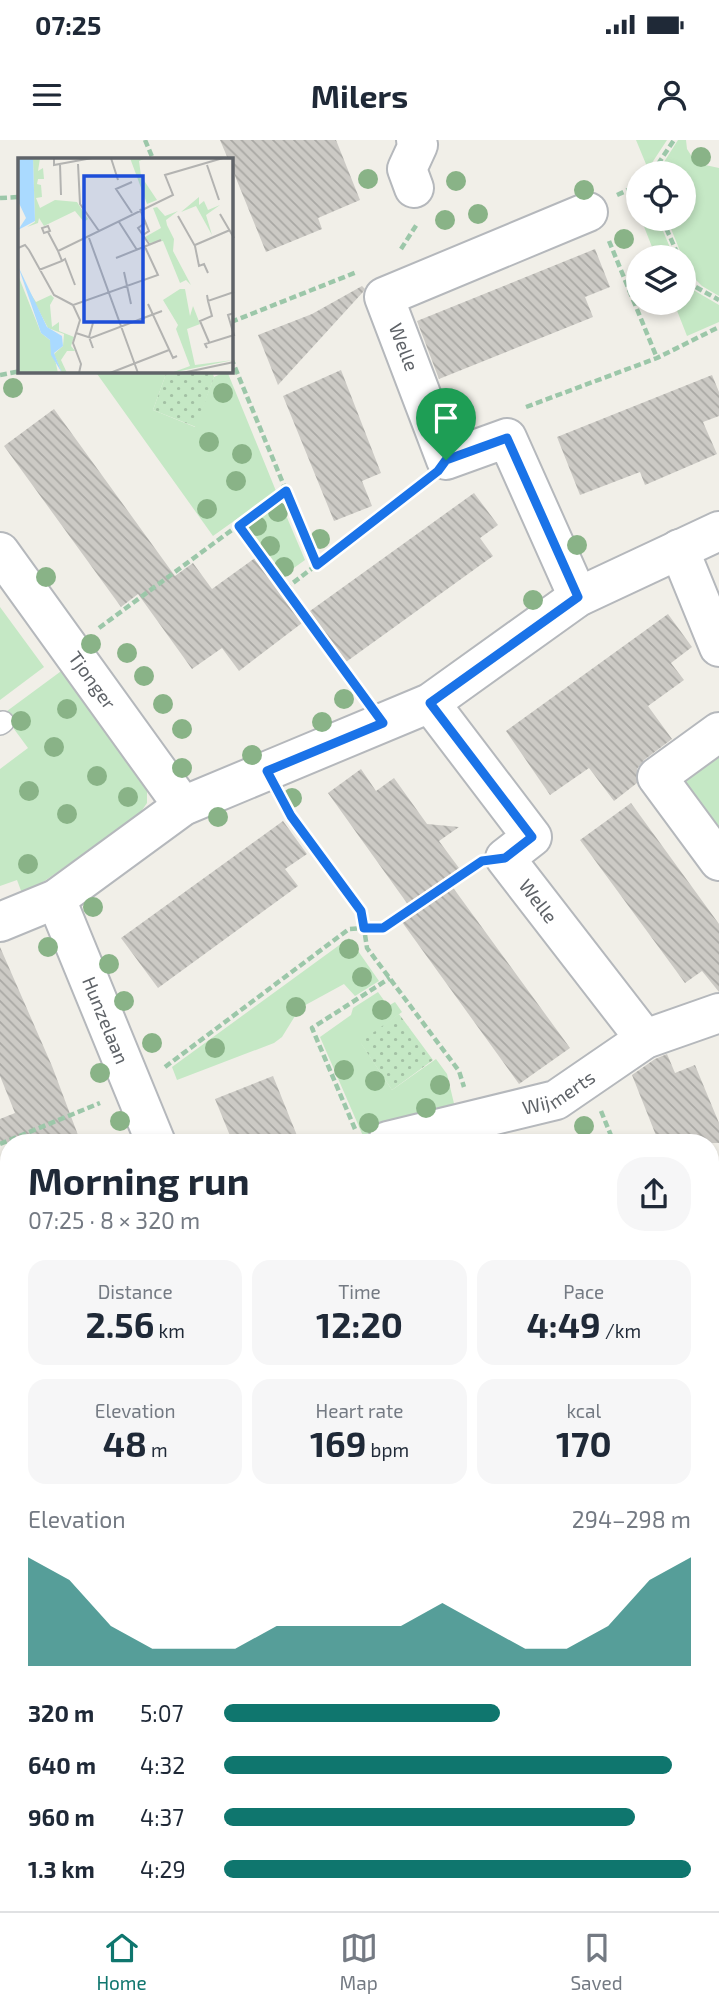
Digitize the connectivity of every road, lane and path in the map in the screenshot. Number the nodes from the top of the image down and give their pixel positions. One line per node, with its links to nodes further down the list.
1 (145, 140): 4 (path)
2 (416, 140): 6 (street)
3 (674, 140): 5 (path)
4 (153, 158)
5 (660, 161)
6 (414, 188): 10 (path)
7 (18, 197): 8 (path)
8 (0, 198)
9 (596, 221): 10 (street); 15 (path)
10 (389, 284): 13 (path); 20 (street, Welle)
11 (696, 287): 12 (path)
12 (719, 300)
13 (233, 321)
14 (719, 327): 15 (path)
15 (657, 358): 19 (path)
16 (233, 363): 21 (path)
17 (18, 372): 18 (path)
18 (0, 375)
19 (516, 411)
20 (446, 460): 26 (path); 28 (street)
21 (286, 491): 22 (path); 26 (path)
22 (239, 526): 27 (path); 30 (path)
23 (719, 531): 24 (street)
24 (679, 549): 28 (street); 29 (street)
25 (0, 552): 30 (street, Tjonger)
26 (317, 565): 27 (path)
27 (285, 589): 32 (path)
28 (578, 597): 31 (street)
29 (719, 647)
30 (70, 649): 35 (street, Tjonger)
31 (430, 703): 32 (street); 36 (street)
32 (383, 723): 34 (street)
33 (719, 732): 37 (street)
34 (267, 771): 35 (street); 40 (path)
35 (183, 806): 38 (street)
36 (505, 858): 40 (path); 43 (street, Welle)
37 (719, 861)
38 (56, 898): 39 (street); 44 (street, Hunzelaan)
39 (0, 922)
40 (364, 928): 41 (path); 44 (path)
41 (390, 978): 45 (path); 48 (path)
42 (719, 1013): 43 (street, Wijmerts)
43 (645, 1039): 45 (street, Wijmerts)
44 (134, 1090): 46 (path); 47 (street, Hunzelaan)
45 (474, 1120): 49 (street, Wijmerts)
46 (25, 1134)
47 (152, 1134)
48 (370, 1134)
49 (384, 1134)

